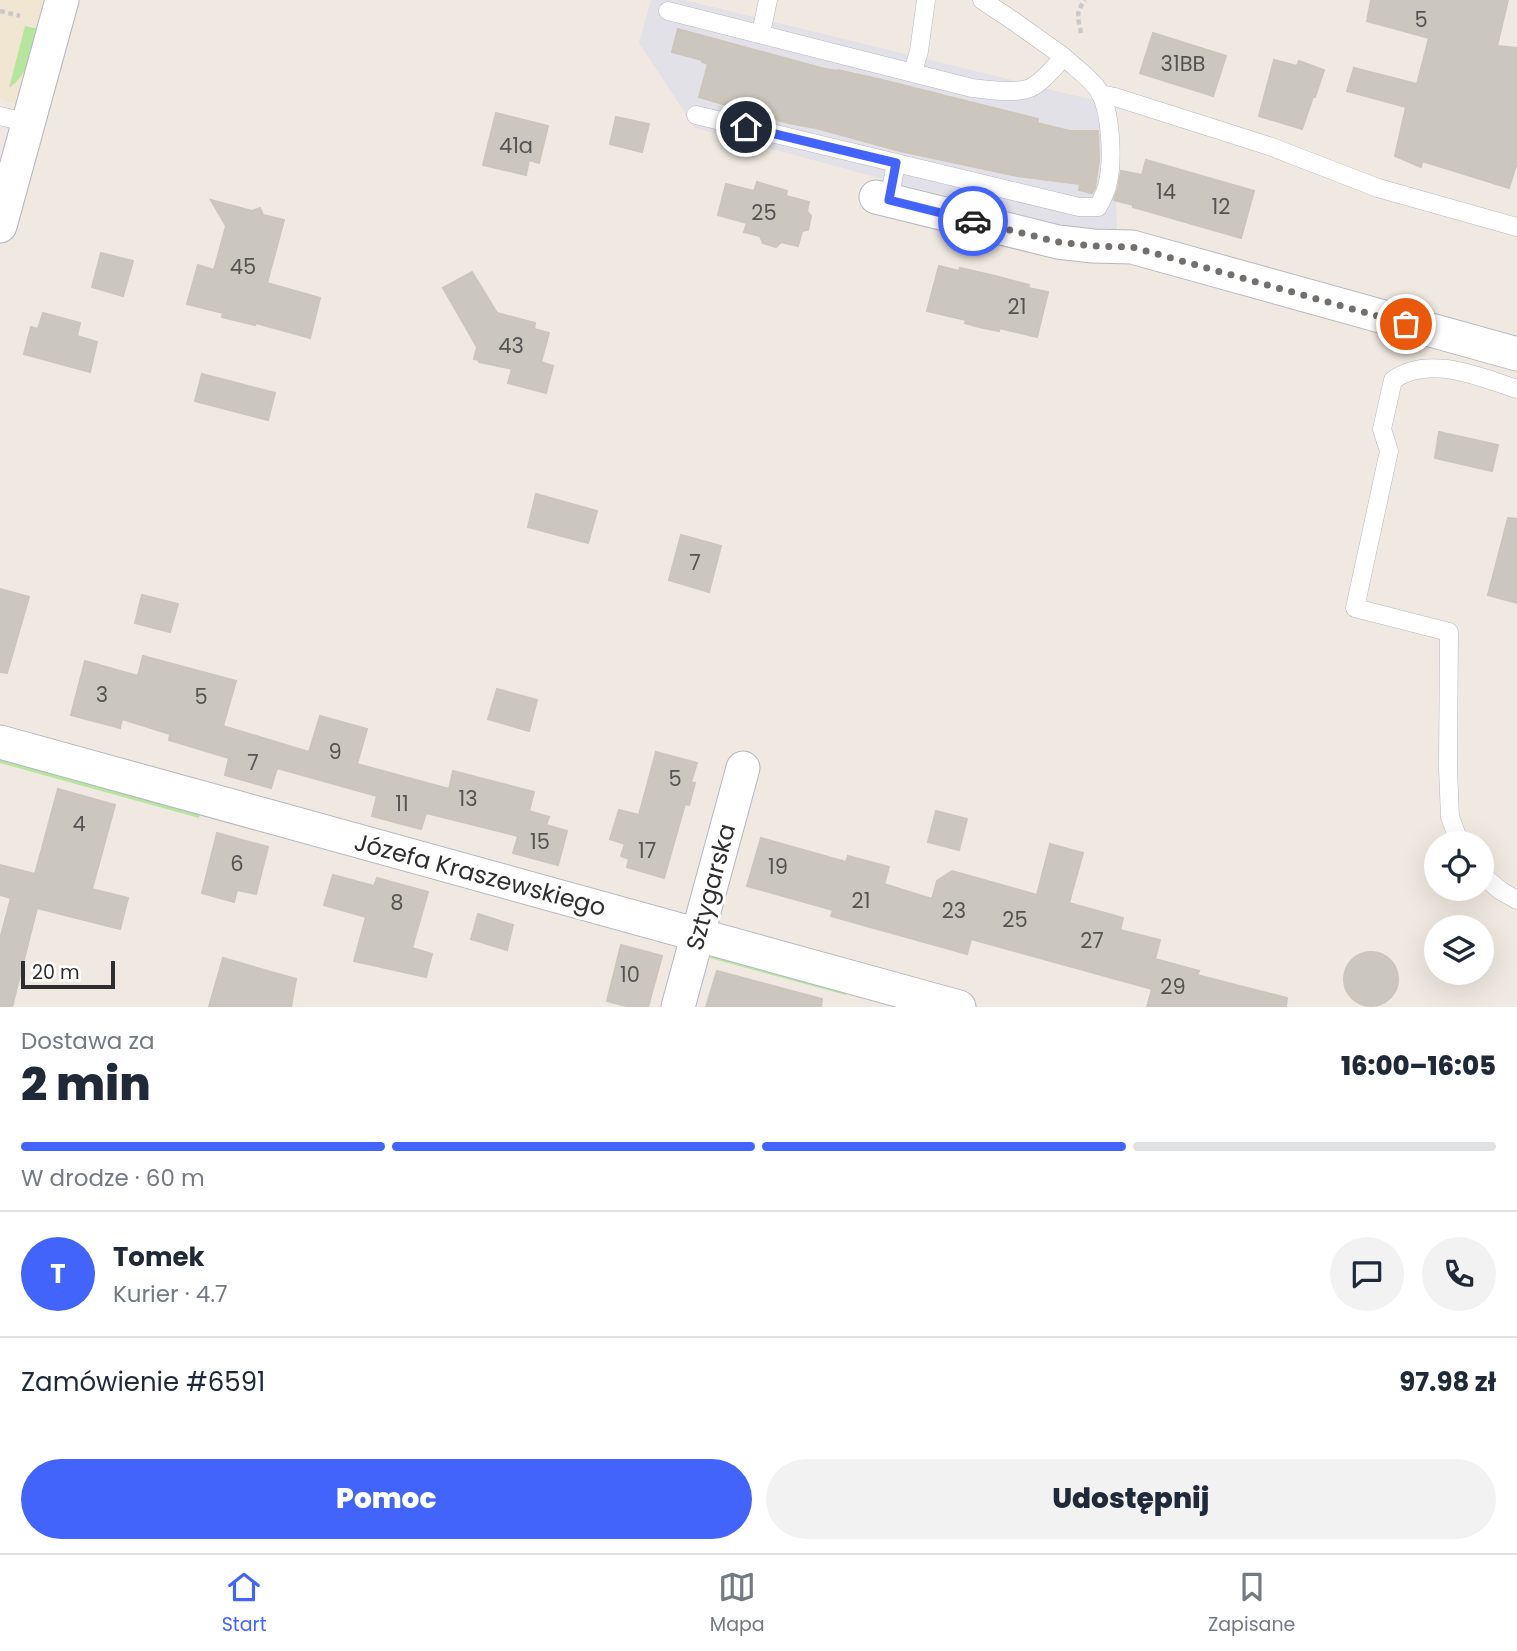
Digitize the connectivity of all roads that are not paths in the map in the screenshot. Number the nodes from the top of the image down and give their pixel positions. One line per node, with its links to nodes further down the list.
1 (62, 0): 11 (street)
2 (768, 0): 6 (lane)
3 (926, 0): 8 (lane)
4 (982, 0): 7 (lane)
5 (668, 11): 6 (lane)
6 (761, 33): 8 (lane)
7 (1063, 57): 8 (lane); 9 (lane)
8 (913, 72)
9 (1100, 94): 12 (lane); 15 (lane)
10 (696, 115): 12 (lane)
11 (14, 120): 14 (street)
12 (896, 163): 13 (lane)
13 (882, 199): 16 (street)
14 (0, 226)
15 (1517, 227)
16 (1517, 354)
17 (1517, 388): 20 (lane)
18 (0, 743): 23 (street, Józefa Kraszewskiego)
19 (743, 768): 23 (street, Sztygarska)
20 (1455, 831)
21 (1494, 885): 22 (lane)
22 (1517, 900)
23 (697, 935): 24 (street, Sztygarska); 25 (street, Józefa Kraszewskiego)
24 (678, 1007)
25 (959, 1007)

